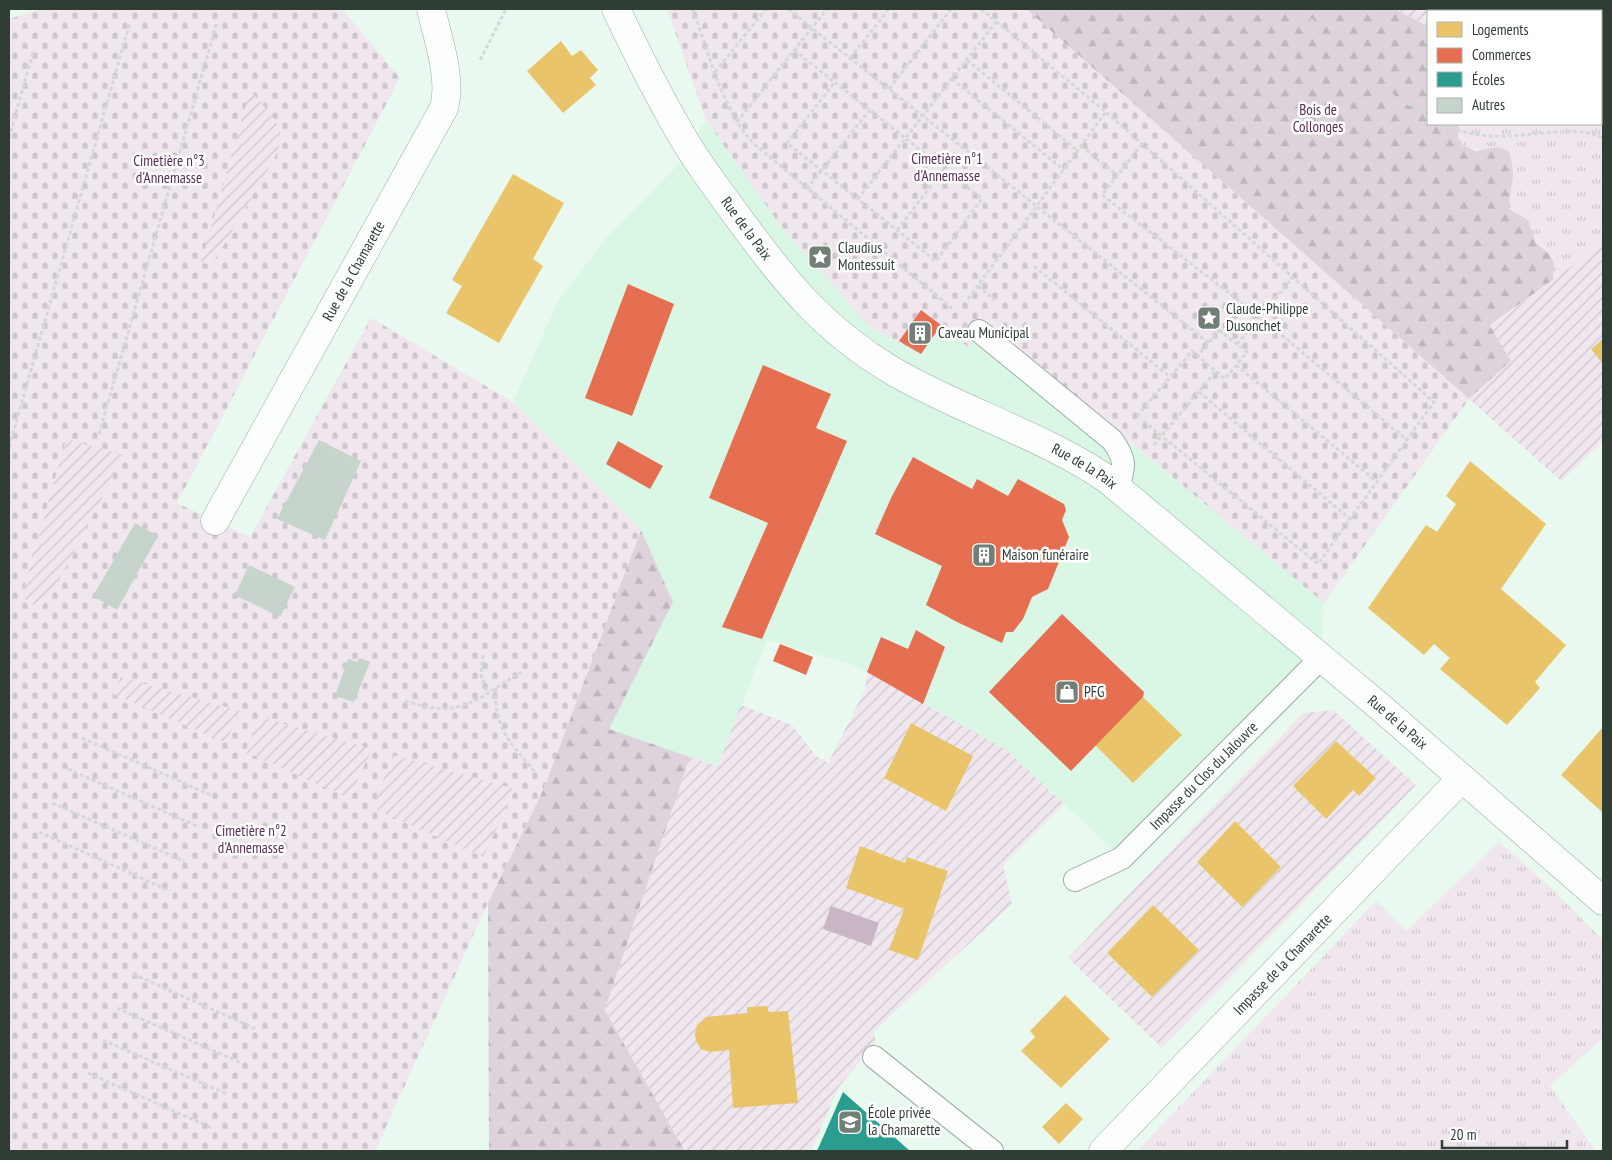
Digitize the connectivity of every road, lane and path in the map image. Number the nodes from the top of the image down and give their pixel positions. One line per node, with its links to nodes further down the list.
1 (431, 9): 70 (street, Rue de la Chamarette)
2 (506, 9): 22 (path)
3 (616, 9): 68 (street, Rue de la Paix)
4 (693, 9): 13 (path)
5 (700, 9): 13 (path)
6 (766, 9): 23 (path)
7 (788, 9): 17 (path)
8 (827, 9): 17 (path)
9 (889, 9): 20 (path)
10 (951, 9): 26 (path)
11 (981, 9): 16 (path)
12 (1303, 9): 29 (path)
13 (695, 15): 23 (path)
14 (130, 22): 66 (path)
15 (217, 22): 63 (path)
16 (996, 22): 21 (path); 28 (path)
17 (812, 28): 18 (path); 20 (path)
18 (794, 50): 25 (path); 31 (path)
19 (34, 52): 33 (path)
20 (850, 58): 26 (path)
21 (967, 60): 24 (path); 38 (path)
22 (477, 67)
23 (716, 72): 31 (path)
24 (952, 79): 30 (path); 41 (path)
25 (835, 82): 27 (path); 40 (path)
26 (889, 88): 30 (path)
27 (870, 110): 35 (path); 40 (path)
28 (1106, 112): 36 (path); 37 (path)
29 (1427, 113)
30 (924, 116): 35 (path); 45 (path)
31 (737, 122): 43 (path)
32 (1447, 125): 34 (path)
33 (9, 138)
34 (1603, 138)
35 (906, 139): 39 (path); 44 (path)
36 (1142, 144): 42 (path); 48 (path)
37 (1081, 146): 38 (path); 42 (path)
38 (1078, 151): 41 (path)
39 (944, 169): 46 (path); 46 (path)
40 (822, 170): 43 (path); 44 (path)
41 (1064, 170): 45 (path)
42 (1118, 176): 52 (path)
43 (807, 189): 51 (path)
44 (858, 199): 46 (path)
45 (1037, 206): 49 (path); 54 (path)
46 (897, 230)
47 (1034, 266): 59 (path)
48 (1293, 277): 52 (path); 65 (path)
49 (978, 286): 50 (path); 51 (path)
50 (1001, 304)
51 (957, 313): 53 (path)
52 (1260, 317): 55 (path); 65 (path)
53 (979, 331): 68 (lane)
54 (1209, 343): 55 (path); 56 (path)
55 (1237, 344): 57 (path)
56 (1198, 356): 58 (path); 59 (path)
57 (1236, 365): 58 (path); 67 (path)
58 (1216, 371): 60 (path)
59 (1170, 376): 62 (path)
60 (1199, 392): 64 (path); 69 (path)
61 (1129, 410): 62 (path)
62 (1137, 416): 64 (path)
63 (100, 434)
64 (1162, 436): 68 (path); 69 (path)
65 (1407, 440): 67 (path)
66 (9, 447)
67 (1377, 482): 69 (path)
68 (1118, 488): 72 (street, Rue de la Paix)
69 (1350, 519)
70 (215, 521)
71 (484, 655): 75 (path)
72 (1321, 658): 80 (street, Rue de la Paix); 86 (lane, Impasse du Clos du Jalouvre)
73 (521, 672): 74 (path)
74 (496, 687): 75 (path); 79 (path)
75 (487, 693): 76 (path)
76 (406, 701)
77 (82, 738): 81 (path)
78 (68, 769): 83 (path)
79 (536, 773)
80 (1462, 778): 88 (street, Rue de la Paix); 99 (street, Impasse de la Chamarette)
81 (213, 796)
82 (52, 803): 85 (path)
83 (199, 827)
84 (39, 832): 87 (path)
85 (184, 861)
86 (1075, 880)
87 (170, 891)
88 (1603, 901)
89 (133, 974): 91 (path)
90 (117, 1008): 94 (path)
91 (256, 1029)
92 (103, 1040): 96 (path)
93 (874, 1057): 98 (lane)
94 (241, 1063)
95 (88, 1073): 97 (path)
96 (227, 1094)
97 (212, 1128)
98 (992, 1151)
99 (1103, 1151)

